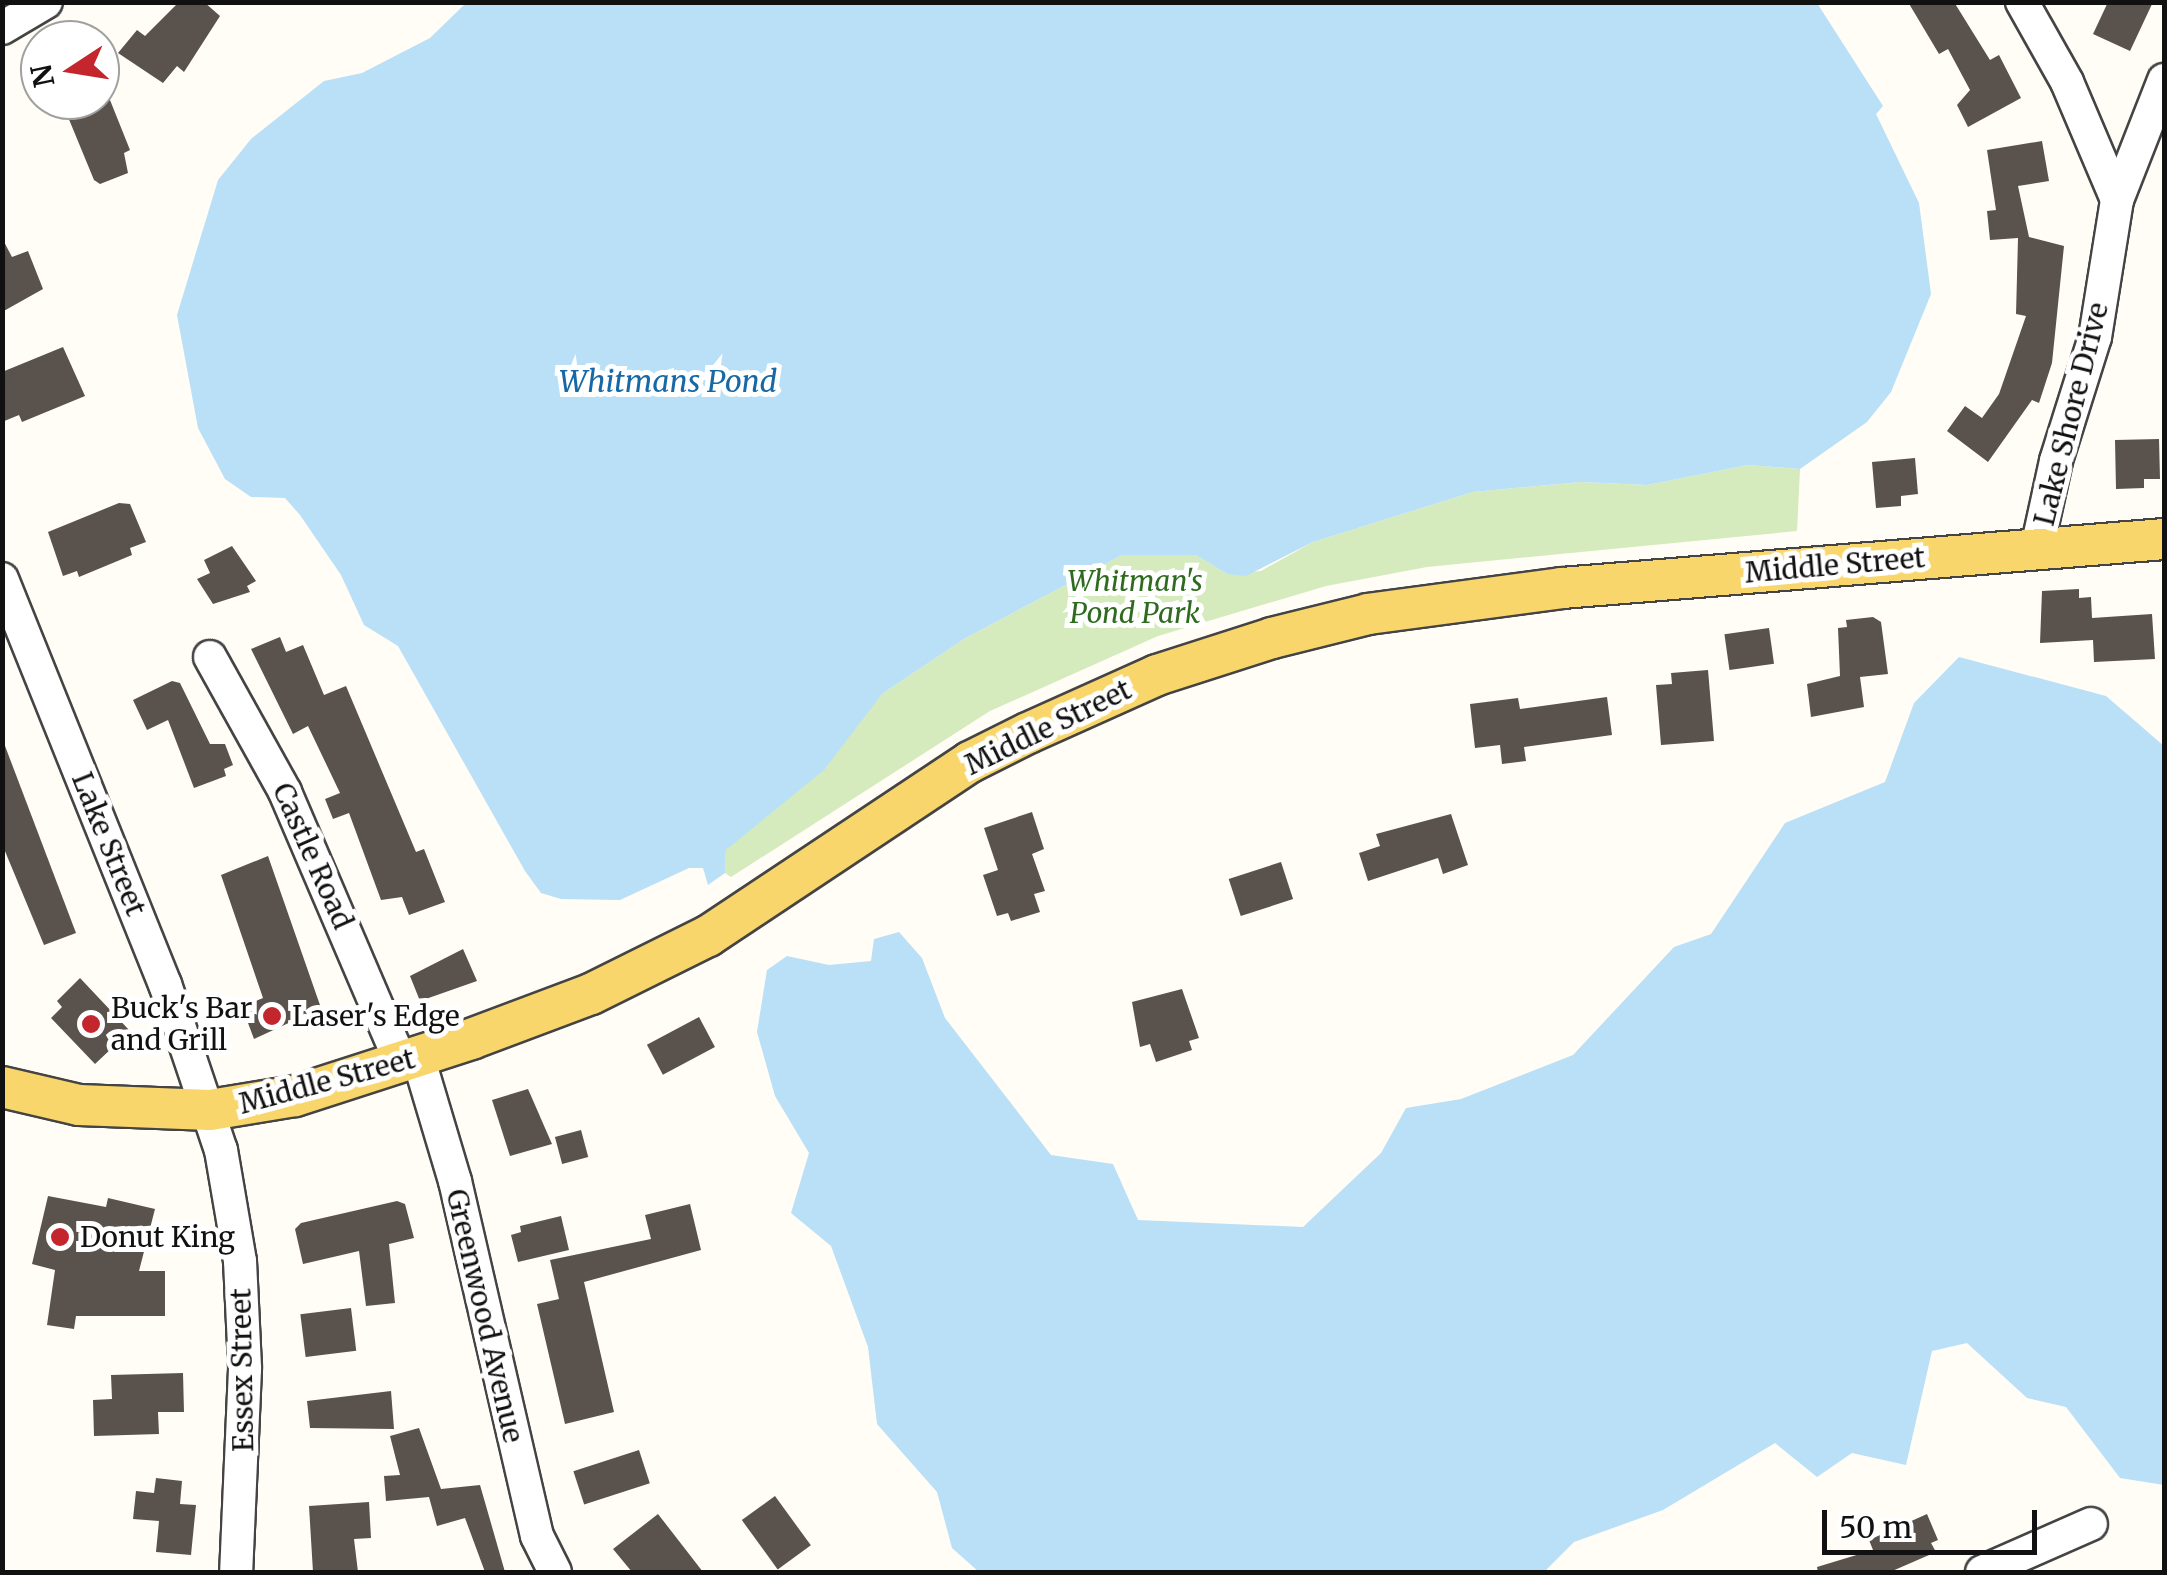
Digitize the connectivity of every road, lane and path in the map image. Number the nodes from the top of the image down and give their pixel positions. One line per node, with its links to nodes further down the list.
1 (46, 2): 3 (street)
2 (2022, 2): 6 (street)
3 (2, 28)
4 (2164, 80): 5 (street, Lake Shore Drive)
5 (2150, 140): 6 (street, Lake Shore Drive)
6 (2117, 200): 8 (street, Lake Shore Drive)
7 (2164, 538): 8 (main road, Middle Street)
8 (2037, 548): 11 (main road, Middle Street)
9 (4, 588): 13 (street, Lake Street)
10 (210, 656): 11 (street, Castle Road)
11 (410, 1060): 13 (main road, Middle Street); 16 (street, Greenwood Avenue)
12 (2, 1086): 13 (main road, Middle Street)
13 (210, 1110): 15 (street, Essex Street)
14 (2090, 1524): 17 (street)
15 (236, 1572)
16 (555, 1572)
17 (1982, 1572)

